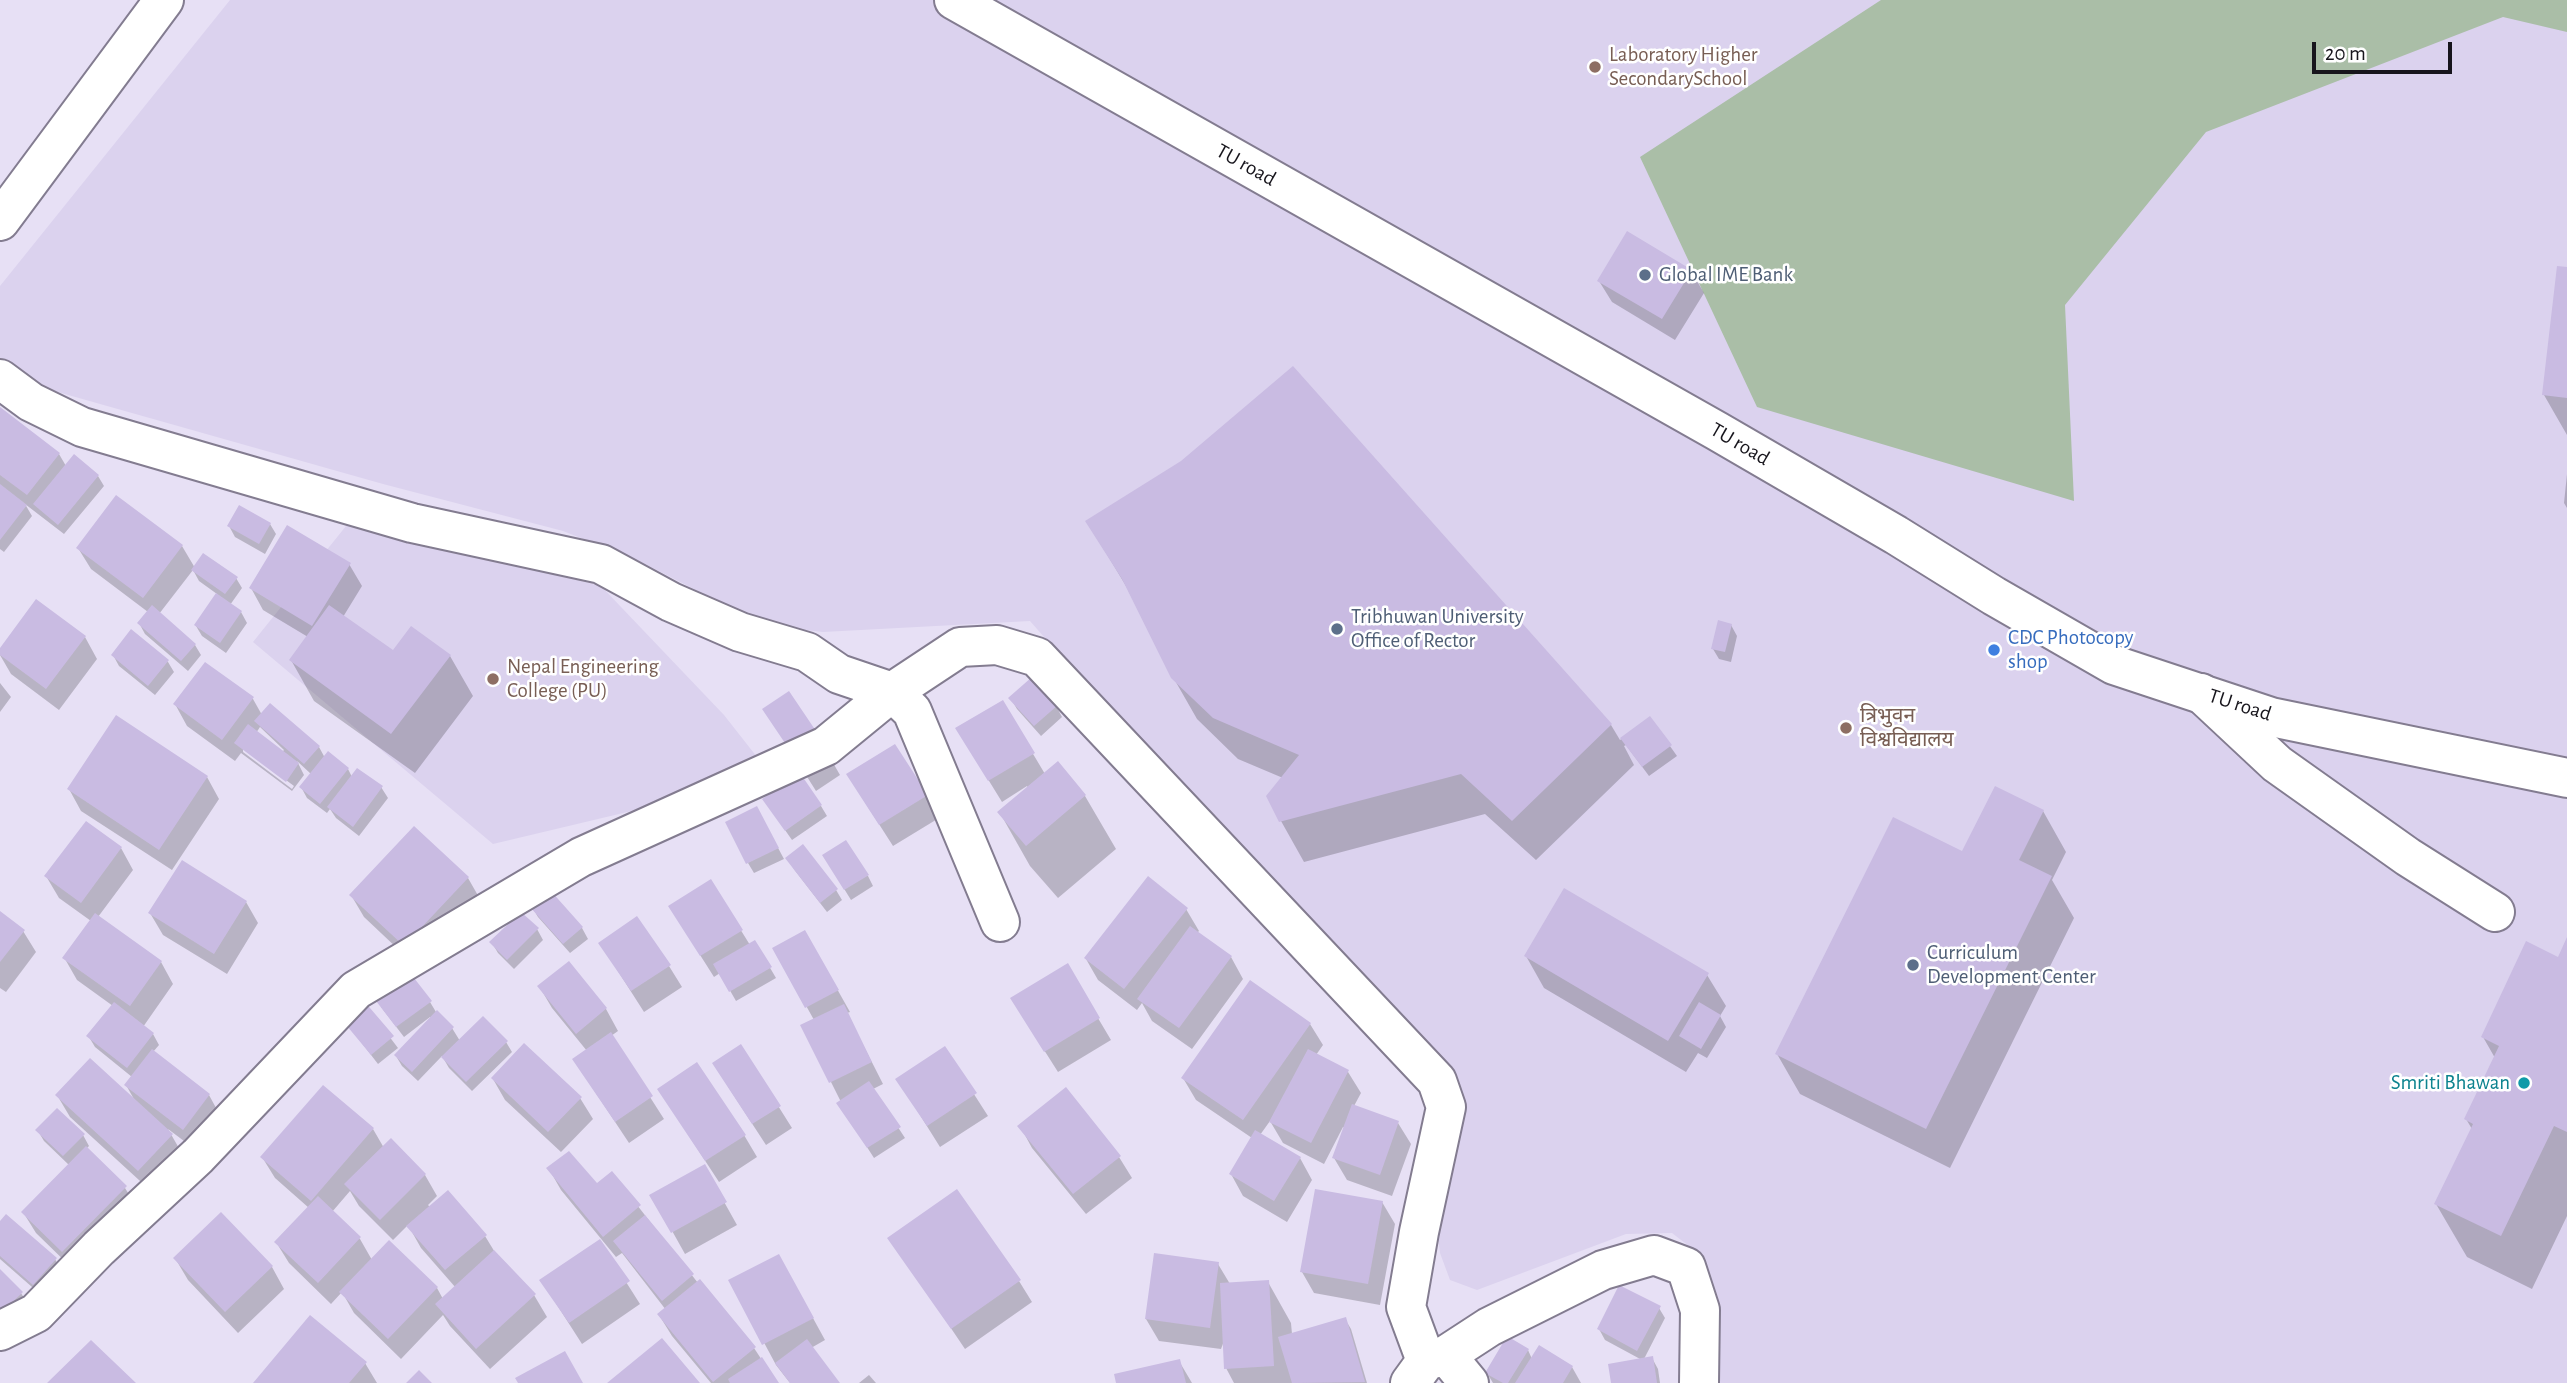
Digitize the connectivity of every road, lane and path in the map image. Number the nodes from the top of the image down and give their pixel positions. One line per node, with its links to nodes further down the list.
1 (164, 0): 3 (street)
2 (954, 0): 6 (street, TU road)
3 (0, 221)
4 (0, 379): 5 (street)
5 (892, 692): 9 (street); 10 (street); 11 (street)
6 (2201, 692): 7 (street, TU road); 8 (street)
7 (2567, 778)
8 (2495, 912)
9 (1000, 922)
10 (0, 1331)
11 (1438, 1370): 12 (street)
12 (1699, 1383)

